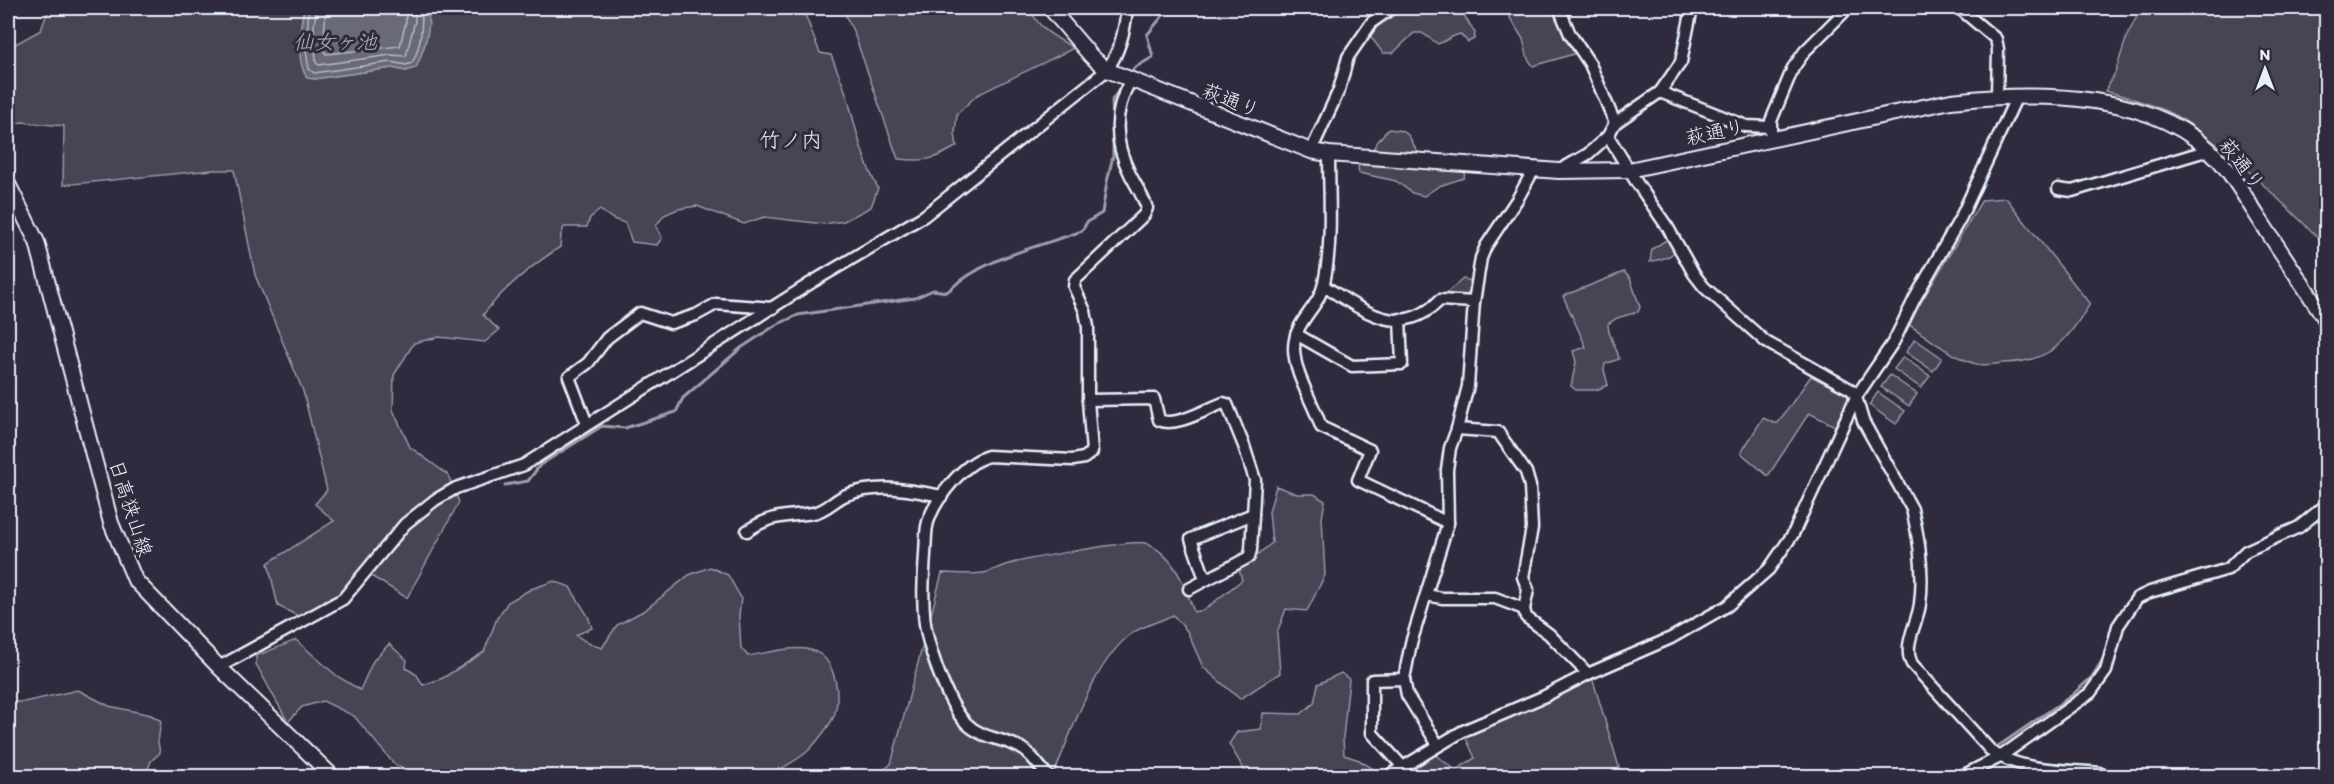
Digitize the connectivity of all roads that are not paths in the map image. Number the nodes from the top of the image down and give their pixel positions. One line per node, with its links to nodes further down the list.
1 (1050, 8): 8 (street, 萩通り)
2 (1126, 8): 8 (street)
3 (1392, 8): 17 (street)
4 (1559, 8): 13 (street)
5 (1692, 8): 10 (street)
6 (1848, 8): 14 (street)
7 (1959, 8): 11 (street)
8 (1107, 70): 9 (street, 萩通り); 26 (street)
9 (1131, 81): 17 (street, 萩通り); 31 (street)
10 (1660, 92): 13 (street); 14 (street)
11 (1998, 96): 12 (street, 萩通り); 14 (street, 萩通り)
12 (2016, 98): 16 (street, 萩通り); 30 (street)
13 (1615, 123): 15 (street)
14 (1771, 133): 20 (street, 萩通り)
15 (1608, 136): 20 (street); 21 (street)
16 (2209, 150): 23 (street); 28 (street, 萩通り)
17 (1311, 151): 18 (street, 萩通り)
18 (1329, 154): 19 (street, 萩通り); 24 (street)
19 (1534, 169): 21 (street, 萩通り); 25 (street)
20 (1629, 170): 21 (street, 萩通り); 30 (street)
21 (1559, 171)
22 (8, 184): 43 (street, 日高狭山線)
23 (2058, 189)
24 (1324, 286): 27 (street); 29 (street)
25 (1474, 303): 27 (street); 33 (street)
26 (773, 308): 32 (street); 32 (street)
27 (1400, 319): 29 (street)
28 (2326, 320)
29 (1296, 334): 37 (street)
30 (1856, 397): 44 (street); 47 (street)
31 (1088, 400): 34 (street); 36 (street)
32 (587, 424): 43 (street)
33 (1457, 429): 37 (street); 42 (street)
34 (942, 496): 38 (street); 50 (street)
35 (2326, 506): 47 (street)
36 (1253, 514): 39 (street); 39 (street)
37 (1448, 523): 41 (street)
38 (747, 531)
39 (1205, 579): 40 (street)
40 (1189, 589)
41 (1426, 595): 42 (street); 45 (street)
42 (1524, 609): 44 (street)
43 (219, 667): 49 (street, 日高狭山線)
44 (1588, 674): 46 (street)
45 (1404, 679): 46 (street); 48 (street)
46 (1438, 745): 48 (street)
47 (2000, 757): 52 (street); 53 (street)
48 (1403, 767): 51 (street)
49 (332, 777)
50 (1048, 777)
51 (1388, 777)
52 (1962, 777)
53 (2105, 777)

